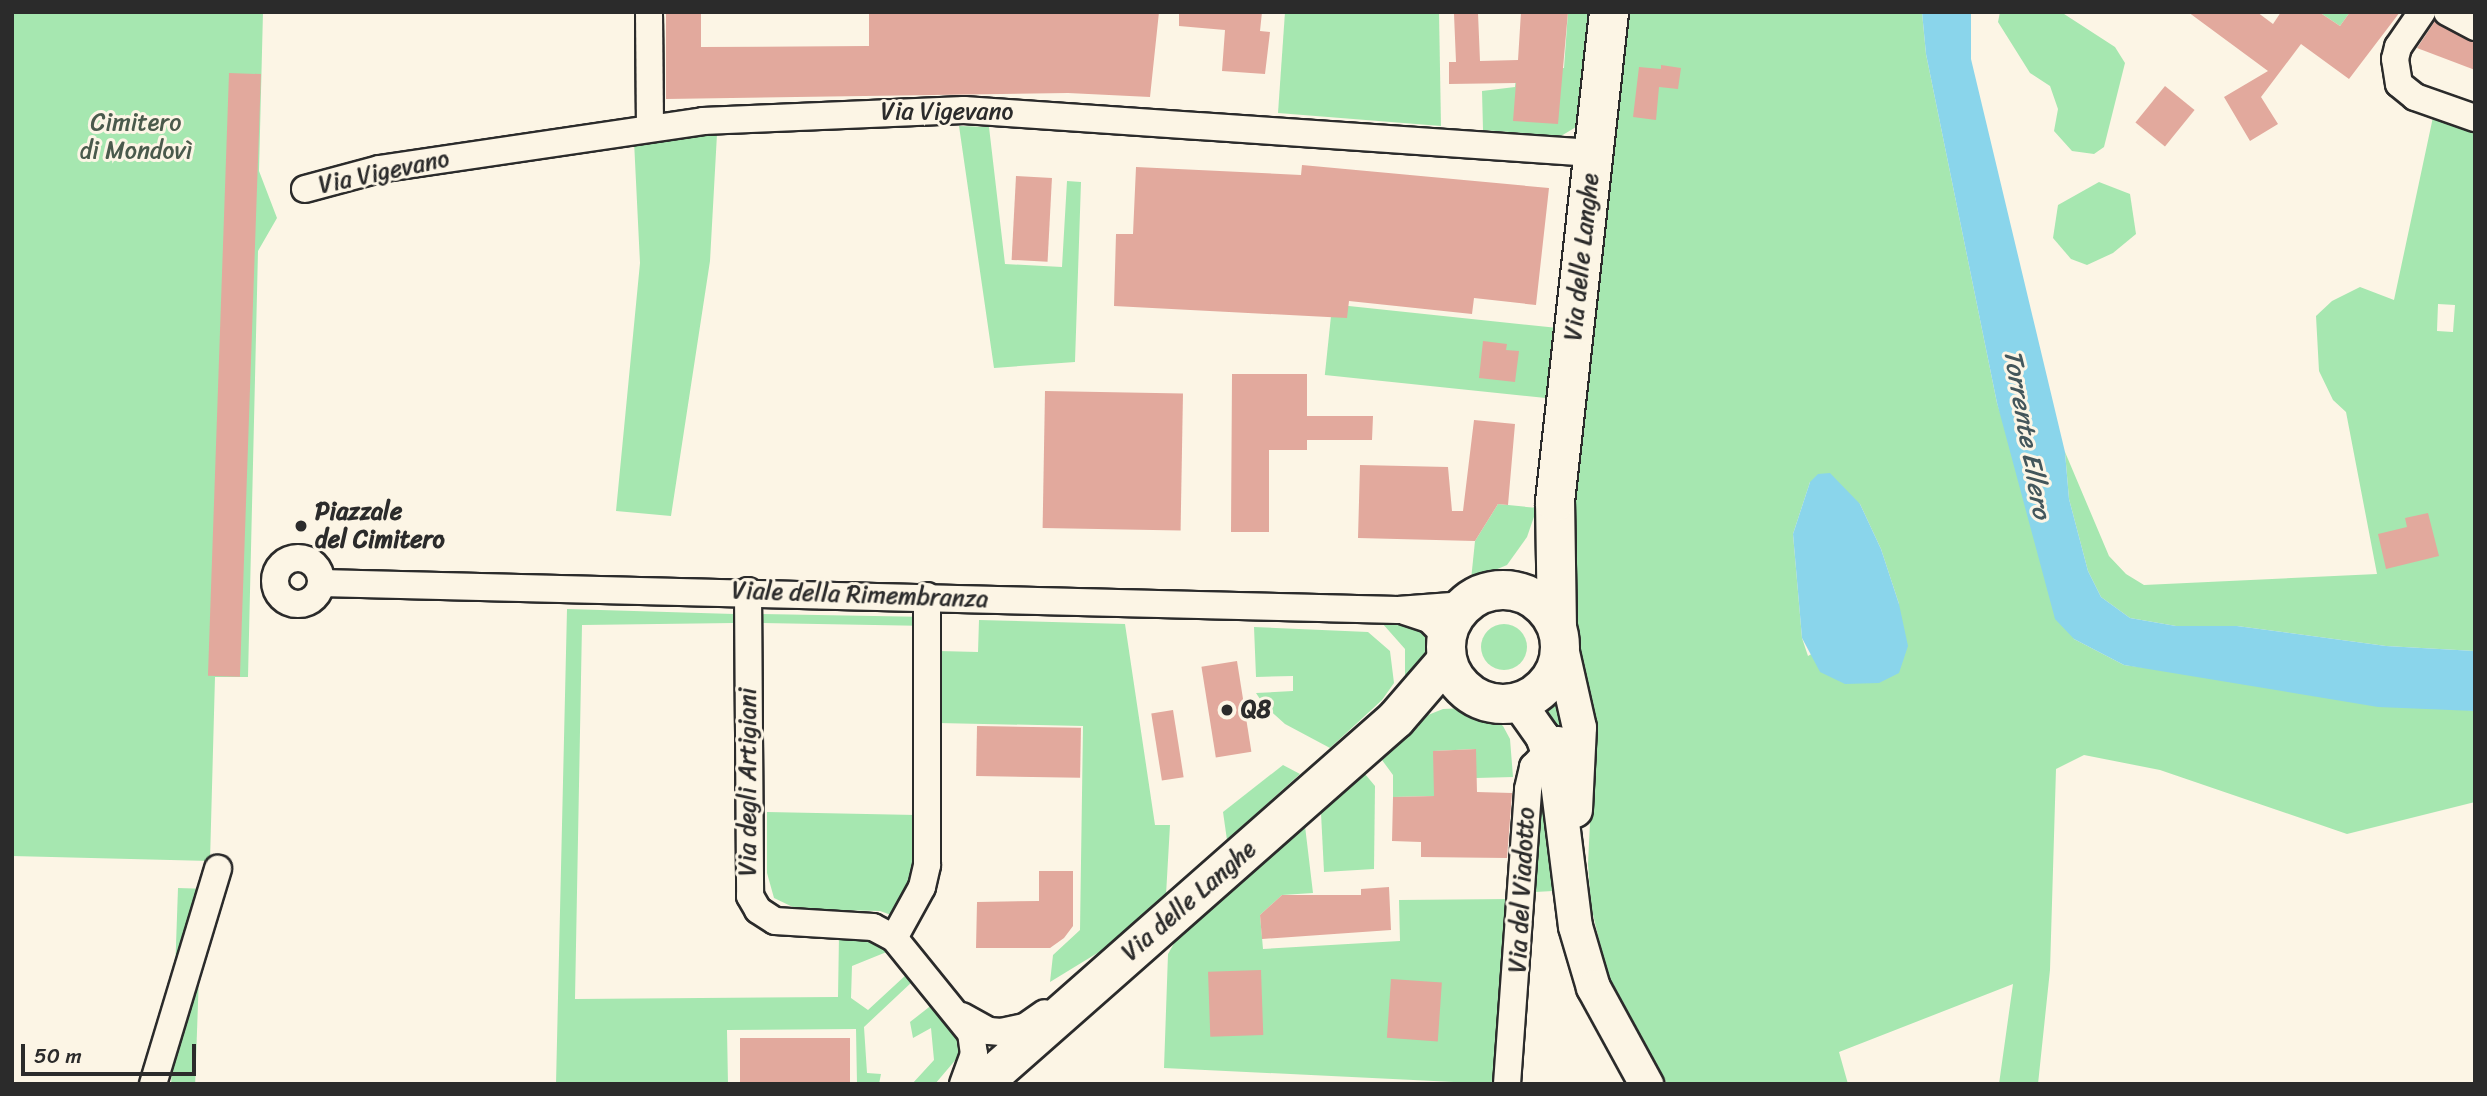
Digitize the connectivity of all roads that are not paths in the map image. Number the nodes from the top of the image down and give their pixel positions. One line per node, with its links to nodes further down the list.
1 (649, 12): 7 (street)
2 (1609, 12): 8 (main road, Via delle Langhe)
3 (2422, 12): 6 (street)
4 (2447, 12): 5 (street)
5 (2475, 27)
6 (2475, 118)
7 (650, 128): 8 (street, Via Vigevano); 9 (street, Via Vigevano)
8 (1593, 153): 10 (main road, Via delle Langhe)
9 (305, 189)
10 (1555, 502): 12 (main road, Via delle Langhe); 15 (main road, Via delle Langhe)
11 (321, 583): 13 (street, Viale della Rimembranza)
12 (1509, 590): 15 (main road); 16 (main road, Via delle Langhe)
13 (748, 592): 14 (street, Viale della Rimembranza); 22 (street, Via degli Artigiani)
14 (927, 597): 16 (street, Viale della Rimembranza); 22 (street)
15 (1558, 635): 17 (main road, Via delle Langhe); 18 (street)
16 (1456, 648): 17 (main road); 23 (main road, Via delle Langhe)
17 (1518, 702): 19 (street)
18 (1578, 714): 19 (street, Via del Viadotto); 21 (street)
19 (1549, 750): 21 (street); 28 (street, Via del Viadotto)
20 (218, 869): 25 (street)
21 (1571, 889): 29 (street)
22 (894, 938): 24 (street, Via degli Artigiani)
23 (1083, 995): 24 (street, Via degli Artigiani); 27 (main road, Via delle Langhe)
24 (962, 1016): 26 (street, Via degli Artigiani)
25 (153, 1084)
26 (963, 1084)
27 (982, 1084)
28 (1507, 1084)
29 (1646, 1084)

